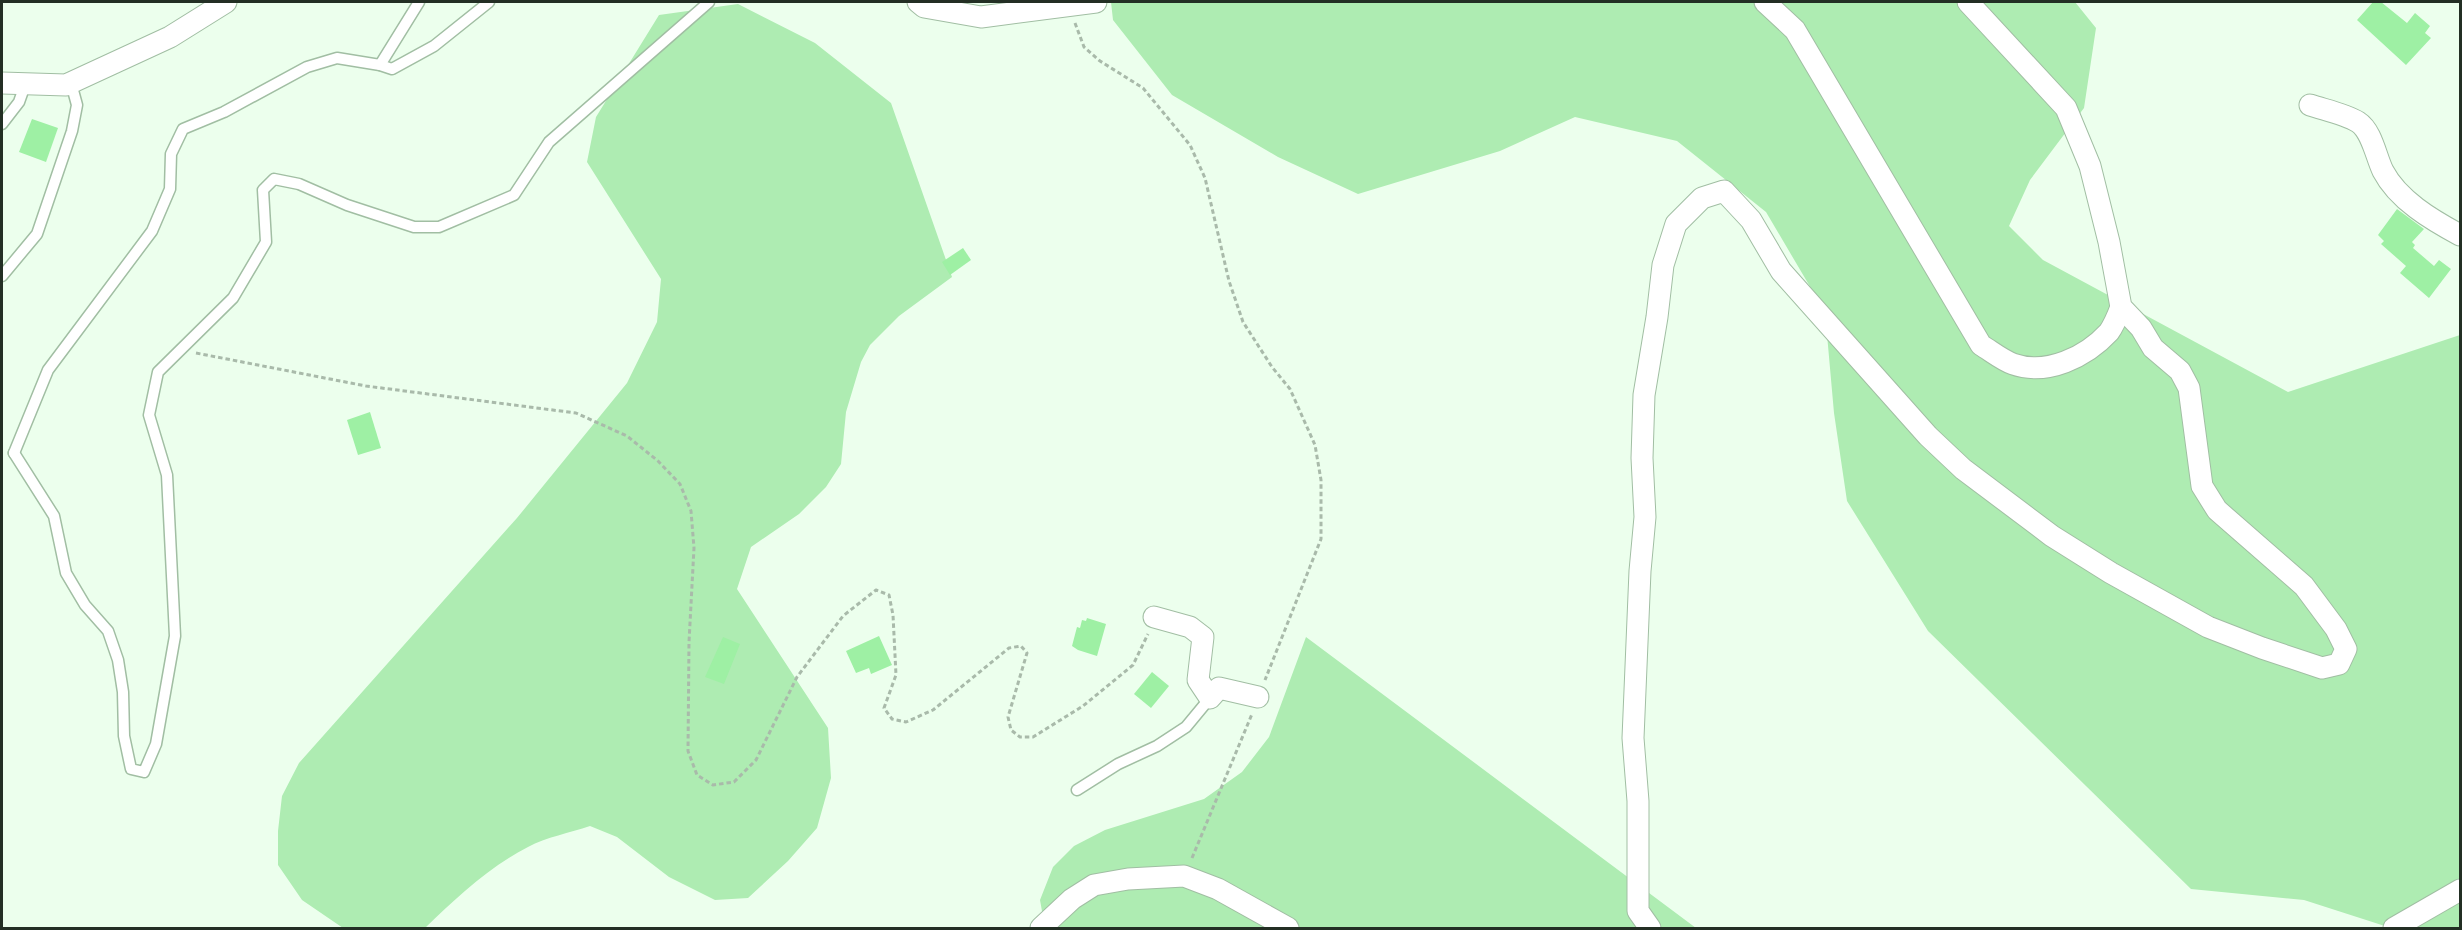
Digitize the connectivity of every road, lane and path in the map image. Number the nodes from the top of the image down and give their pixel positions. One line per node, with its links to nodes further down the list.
1 (226, 2): 13 (street)
2 (419, 2): 11 (lane)
3 (489, 2): 11 (lane)
4 (709, 2): 20 (lane)
5 (918, 2): 10 (street)
6 (1096, 2): 9 (street)
7 (1765, 2): 19 (street)
8 (1968, 2): 19 (street)
9 (1069, 4): 10 (street); 25 (path)
10 (987, 9)
11 (380, 65): 21 (lane)
12 (2, 83): 14 (street)
13 (71, 83): 14 (street); 18 (lane)
14 (25, 85): 16 (lane)
15 (2310, 105): 17 (street)
16 (2, 124)
17 (2460, 235)
18 (2, 276)
19 (2121, 307): 31 (street)
20 (180, 350): 21 (lane); 23 (path)
21 (14, 453): 22 (lane)
22 (2, 455)
23 (1154, 616): 24 (street)
24 (1210, 698): 25 (street); 26 (lane)
25 (1258, 698): 27 (path)
26 (1077, 790)
27 (1184, 876): 29 (street); 30 (street)
28 (2460, 890): 32 (street)
29 (1041, 928)
30 (1288, 928)
31 (1650, 928)
32 (2394, 928)

